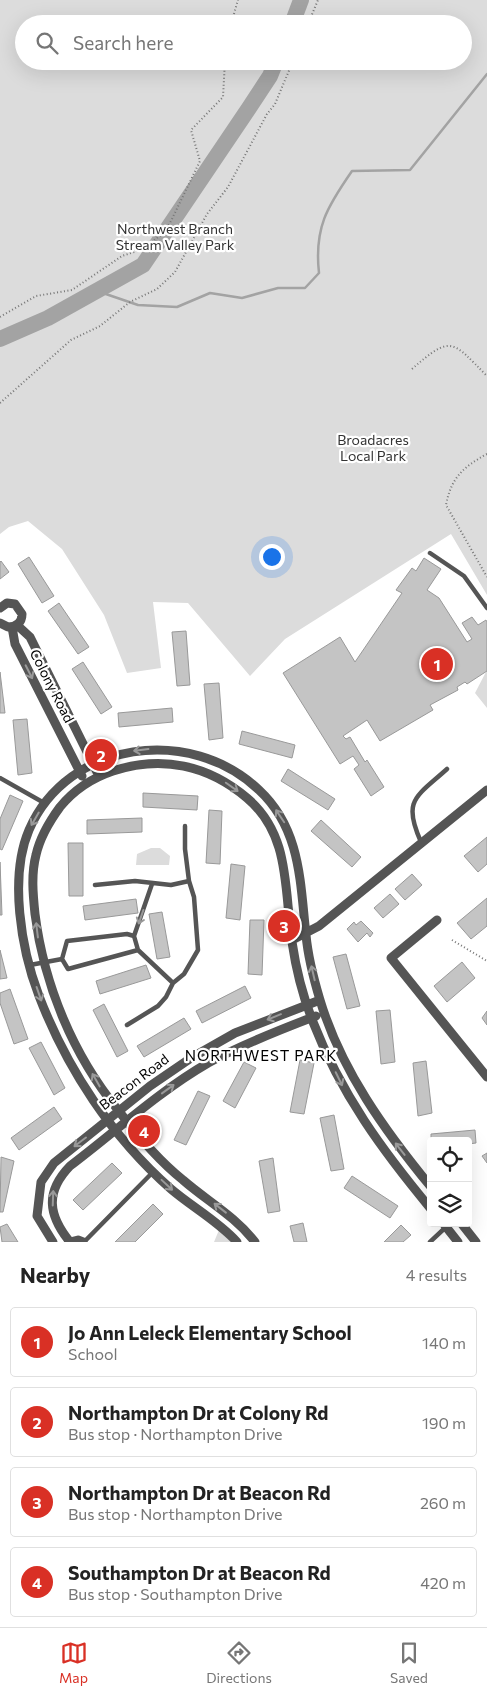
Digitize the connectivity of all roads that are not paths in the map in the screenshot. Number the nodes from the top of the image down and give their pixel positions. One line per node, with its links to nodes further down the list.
1 (430, 553): 3 (lane)
2 (0, 608): 5 (street)
3 (487, 608)
4 (0, 623): 5 (street)
5 (15, 626): 7 (street, Colony Road); 9 (street, Colony Road, one-way to 9)
6 (216, 761): 7 (street, one-way to 7); 10 (street); 24 (street, one-way to 6)
7 (92, 764): 9 (street); 11 (street, Colony Road)
8 (447, 769): 16 (lane)
9 (79, 771): 13 (street, Colony Road); 17 (street)
10 (210, 774): 11 (street); 26 (street, one-way to 26)
11 (99, 776): 13 (street)
12 (0, 778): 17 (lane)
13 (87, 782): 29 (street, one-way to 13)
14 (487, 790): 19 (street)
15 (410, 796): 16 (lane)
16 (416, 798): 19 (lane)
17 (46, 804): 30 (street, one-way to 30)
18 (185, 826): 20 (lane)
19 (421, 842): 24 (street)
20 (189, 881): 21 (lane); 31 (lane)
21 (152, 884): 22 (lane); 25 (lane, one-way to 25)
22 (96, 885)
23 (436, 920): 37 (street)
24 (306, 933): 26 (street); 32 (street, one-way to 24)
25 (134, 936): 27 (lane); 28 (lane)
26 (292, 940): 33 (street)
27 (138, 950): 28 (lane); 31 (lane)
28 (62, 959): 29 (lane)
29 (44, 962): 30 (lane); 38 (street, one-way to 29)
30 (30, 965): 39 (street, one-way to 39)
31 (173, 983): 36 (lane)
32 (320, 1000): 33 (street, Beacon Road); 34 (street)
33 (306, 1004): 35 (street); 38 (street, Beacon Road, one-way to 38)
34 (324, 1013): 35 (street, Beacon Road); 43 (street, one-way to 34)
35 (311, 1018): 40 (street, Beacon Road, one-way to 35); 44 (street, one-way to 44)
36 (127, 1025)
37 (487, 1077)
38 (118, 1111): 39 (street, Beacon Road); 40 (street)
39 (108, 1120): 41 (street); 48 (street, Beacon Road, one-way to 48)
40 (127, 1122): 41 (street, Beacon Road); 52 (street, one-way to 40)
41 (116, 1131): 42 (street); 49 (street, Beacon Road, one-way to 41)
42 (153, 1172): 50 (lane); 51 (street, one-way to 51)
43 (427, 1182)
44 (427, 1203)
45 (442, 1227): 53 (lane)
46 (446, 1227): 54 (street)
47 (464, 1227): 55 (street)
48 (53, 1242)
49 (70, 1242): 50 (street, Beacon Road)
50 (84, 1242)
51 (237, 1242)
52 (255, 1242)
53 (430, 1242)
54 (458, 1242)
55 (476, 1242)

